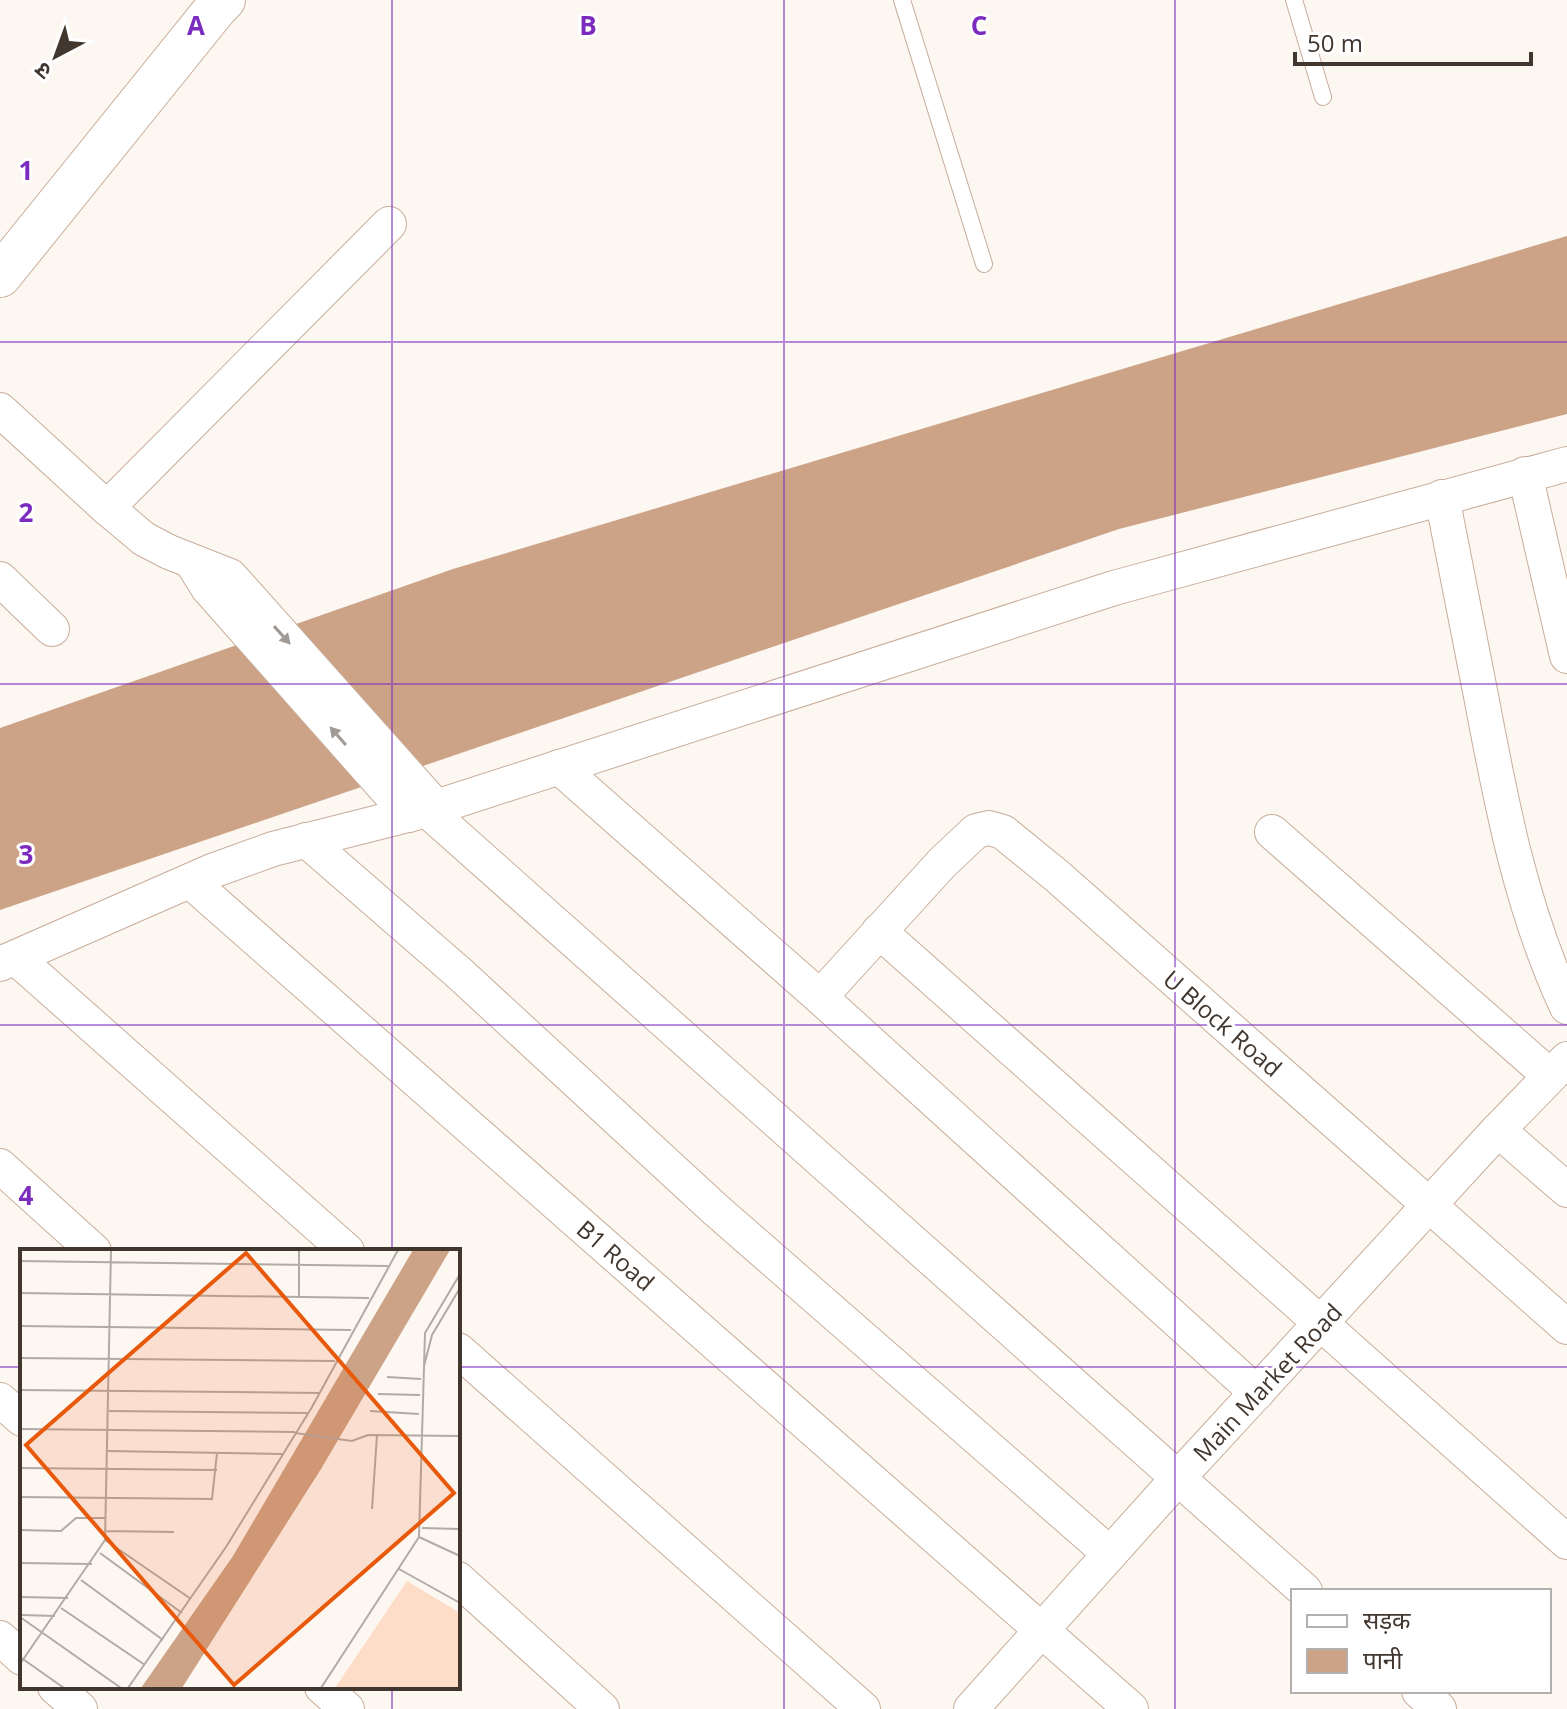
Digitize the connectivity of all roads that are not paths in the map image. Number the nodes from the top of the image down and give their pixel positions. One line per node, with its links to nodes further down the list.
1 (224, 0): 7 (street)
2 (902, 0): 6 (lane)
3 (1294, 0): 4 (lane)
4 (1323, 97)
5 (389, 224): 12 (street)
6 (984, 264)
7 (0, 276)
8 (0, 410): 12 (street)
9 (1567, 464): 10 (street)
10 (1525, 474): 11 (street); 15 (street)
11 (1442, 497): 16 (street); 24 (street)
12 (107, 508): 17 (street)
13 (0, 579): 14 (street)
14 (52, 629)
15 (1567, 656)
16 (559, 767): 17 (street); 23 (street)
17 (415, 802): 19 (street); 38 (street)
18 (1272, 832): 25 (street)
19 (306, 840): 20 (street); 40 (street)
20 (190, 881): 22 (street); 43 (street, B1 Road)
21 (879, 931): 23 (street, U Block Road); 29 (street, U Block Road); 32 (street)
22 (8, 961): 31 (street)
23 (820, 997): 35 (street)
24 (1567, 1007)
25 (1559, 1067): 26 (street, Main Market Road)
26 (1498, 1130): 28 (street); 29 (street, Main Market Road)
27 (0, 1166): 30 (street)
28 (1567, 1190)
29 (1429, 1204): 32 (street, Main Market Road); 33 (street, U Block Road)
30 (92, 1249)
31 (345, 1249)
32 (1321, 1323): 35 (street, Main Market Road); 39 (street)
33 (1567, 1327)
34 (460, 1352): 52 (street)
35 (1257, 1393): 38 (street, Main Market Road)
36 (0, 1400): 37 (street)
37 (20, 1417)
38 (1178, 1478): 40 (street, Main Market Road); 42 (street)
39 (1567, 1542)
40 (1110, 1554): 43 (street, Main Market Road)
41 (460, 1581): 51 (street)
42 (1303, 1589)
43 (1042, 1629): 53 (street, Main Market Road); 54 (street, B1 Road)
44 (0, 1638): 45 (street)
45 (20, 1656)
46 (57, 1689): 49 (street)
47 (324, 1689): 50 (street)
48 (1421, 1693): 55 (street)
49 (80, 1709)
50 (347, 1709)
51 (602, 1709)
52 (863, 1709)
53 (971, 1709)
54 (1131, 1709)
55 (1439, 1709)

